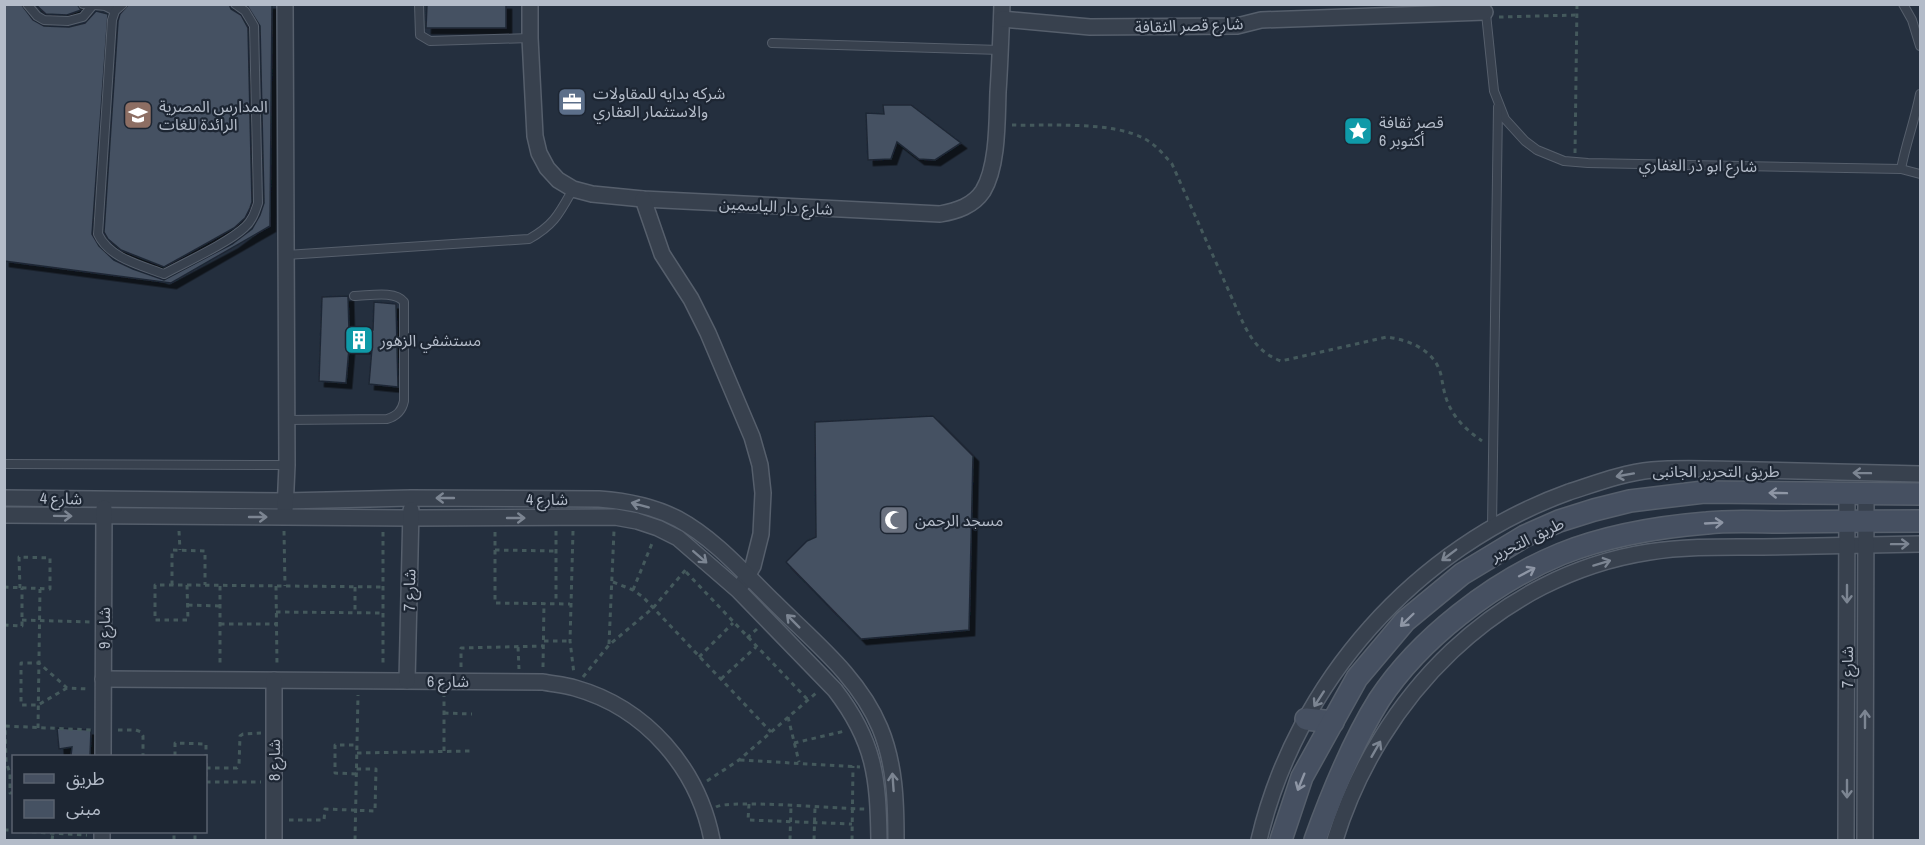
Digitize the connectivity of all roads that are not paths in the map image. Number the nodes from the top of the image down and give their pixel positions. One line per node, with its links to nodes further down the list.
1 (27, 4): 9 (lane)
2 (82, 4): 9 (lane)
3 (123, 4): 10 (lane)
4 (235, 4): 10 (lane)
5 (285, 4): 23 (street)
6 (419, 4): 13 (lane)
7 (530, 4): 13 (street, شارع دار الياسمين)
8 (1903, 4): 14 (lane)
9 (93, 5): 10 (lane)
10 (115, 10)
11 (1485, 11): 12 (street, شارع قصر الثقافة); 18 (lane, شارع ابو ذر الغفاري)
12 (1002, 12): 16 (street, شارع دار الياسمين)
13 (530, 38): 21 (street, شارع دار الياسمين)
14 (1920, 41)
15 (772, 43): 16 (lane)
16 (1000, 50): 22 (street, شارع دار الياسمين)
17 (1920, 94): 19 (lane)
18 (1498, 105): 19 (lane, شارع ابو ذر الغفاري); 41 (lane, شارع ابو ذر الغفاري)
19 (1901, 169): 20 (lane, شارع ابو ذر الغفاري)
20 (1920, 174)
21 (573, 189): 22 (street, شارع دار الياسمين); 23 (lane)
22 (642, 200): 45 (street)
23 (286, 255): 25 (street)
24 (354, 296): 25 (lane)
25 (287, 420): 27 (street)
26 (4, 464): 27 (lane)
27 (286, 465): 34 (street)
28 (1920, 474): 41 (street, طريق التحرير الجانبى, one-way to 41)
29 (1857, 494): 30 (street, طريق التحرير); 39 (street, شارع 7); 51 (street, طريق التحرير, one-way to 51)
30 (1920, 494)
31 (4, 498): 33 (street, شارع 4)
32 (411, 498): 34 (street, شارع 4); 38 (street, شارع 7); 45 (street, شارع 4, one-way to 32)
33 (104, 499): 34 (street, شارع 4); 36 (street, شارع 9)
34 (285, 501): 37 (street)
35 (4, 515): 36 (street, شارع 4, one-way to 36)
36 (104, 517): 37 (street, شارع 4, one-way to 37); 49 (street, شارع 9)
37 (284, 517): 38 (street, شارع 4)
38 (411, 518): 46 (street, شارع 4, one-way to 46); 48 (street, شارع 7)
39 (1857, 521): 40 (street, طريق التحرير); 43 (street, شارع 7); 44 (street, شارع 7); 59 (street, طريق التحرير, one-way to 39)
40 (1920, 521)
41 (1492, 527): 50 (street, طريق التحرير الجانبى, one-way to 50)
42 (1920, 544): 44 (street, one-way to 42)
43 (1847, 545): 44 (street); 60 (street, one-way to 43); 61 (street, شارع 7, one-way to 61)
44 (1866, 545): 62 (street, شارع 7, one-way to 44)
45 (748, 577): 46 (street); 56 (street, شارع 4, one-way to 45)
46 (738, 590): 55 (street, شارع 4)
47 (276, 680): 48 (street, شارع 6); 49 (street, شارع 6); 53 (street, شارع 8)
48 (407, 681): 54 (street, شارع 6)
49 (103, 684): 52 (street, شارع 9)
50 (1306, 719): 51 (street); 57 (street, طريق التحرير الجانبى)
51 (1333, 722): 58 (street, طريق التحرير, one-way to 58)
52 (103, 755)
53 (274, 840)
54 (712, 840)
55 (879, 840)
56 (896, 840)
57 (1259, 840)
58 (1281, 840)
59 (1315, 840)
60 (1335, 840)
61 (1846, 840)
62 (1865, 840)

